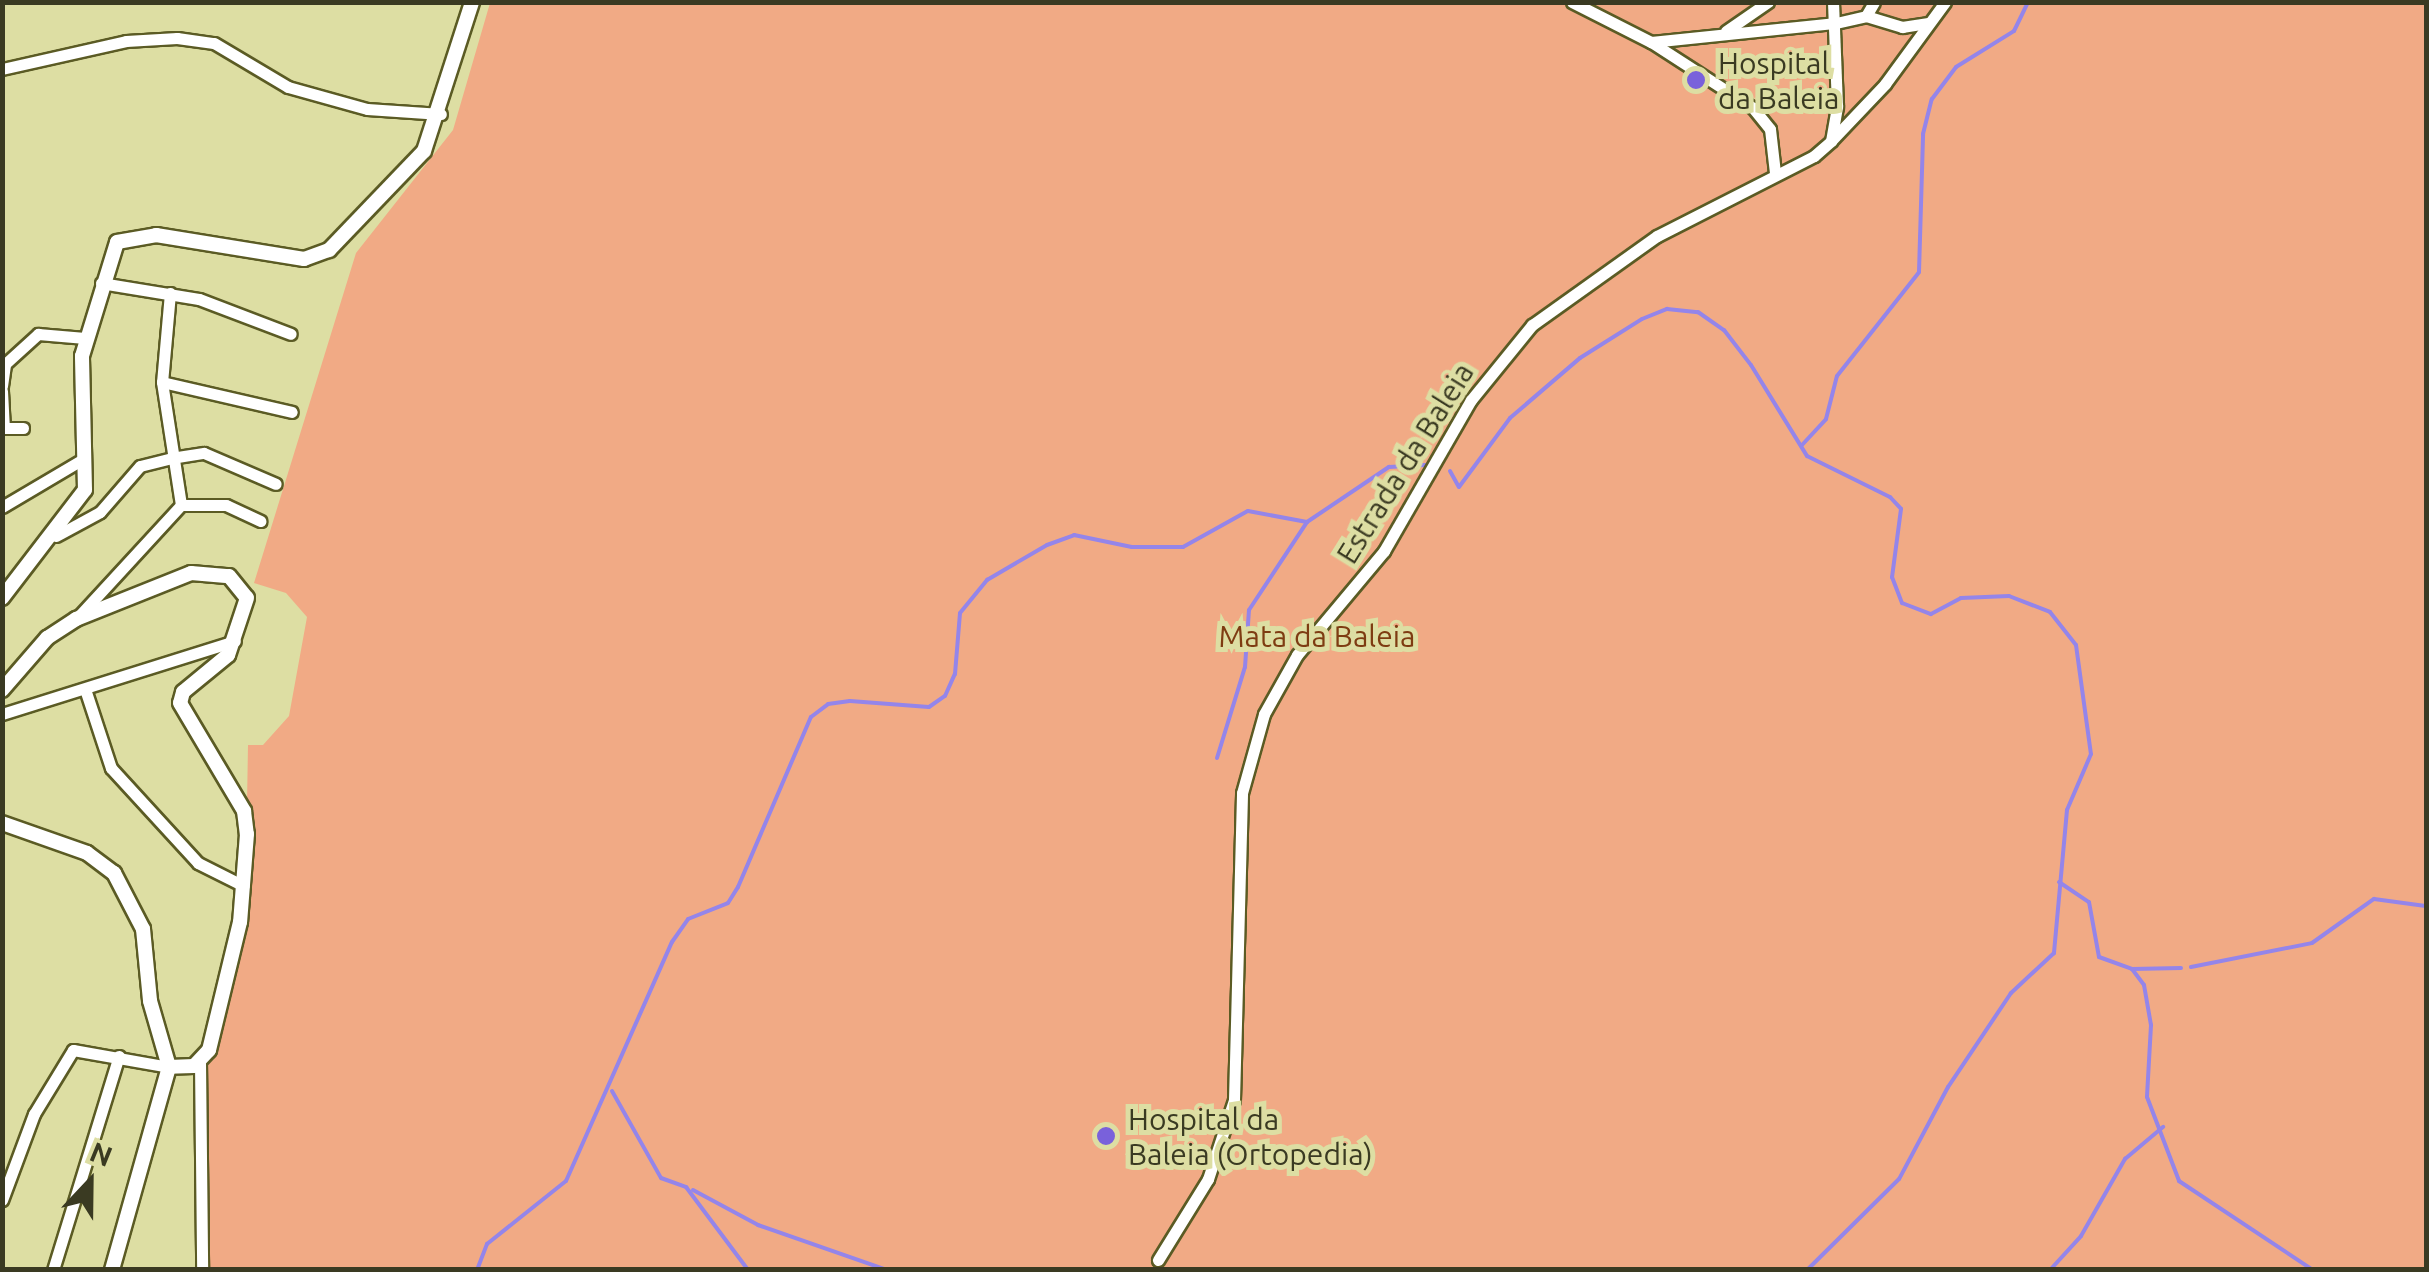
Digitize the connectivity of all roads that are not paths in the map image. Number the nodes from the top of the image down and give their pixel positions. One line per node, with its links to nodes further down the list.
1 (472, 2): 13 (street)
2 (1572, 2): 11 (street)
3 (1768, 2): 10 (street)
4 (1833, 2): 8 (street)
5 (1874, 2): 7 (street)
6 (1945, 2): 9 (street, Estrada da Baleia)
7 (1866, 16): 8 (street); 9 (street)
8 (1836, 23): 10 (street); 14 (street)
9 (1927, 23): 14 (street, Estrada da Baleia)
10 (1722, 32): 11 (street)
11 (1651, 42): 15 (street)
12 (2, 69): 13 (street)
13 (440, 114): 16 (street)
14 (1831, 141): 15 (street, Estrada da Baleia)
15 (1775, 173): 44 (street, Estrada da Baleia)
16 (101, 283): 17 (street); 19 (street)
17 (170, 293): 18 (street); 20 (street)
18 (291, 334)
19 (86, 338): 21 (street); 25 (street)
20 (162, 382): 22 (street); 26 (street)
21 (2, 388): 23 (street)
22 (292, 412)
23 (3, 428): 24 (street)
24 (23, 428)
25 (84, 458): 29 (street); 31 (street)
26 (170, 458): 27 (street); 28 (street); 31 (street)
27 (276, 484)
28 (181, 504): 30 (street); 33 (street)
29 (2, 507)
30 (261, 521)
31 (56, 536): 32 (street)
32 (2, 598)
33 (76, 619): 34 (street); 35 (street)
34 (234, 641): 36 (street); 39 (street)
35 (2, 690)
36 (86, 692): 37 (street); 39 (street)
37 (2, 714)
38 (2, 823): 42 (street)
39 (244, 886): 41 (street)
40 (119, 1056): 42 (street); 43 (street); 45 (street)
41 (200, 1062): 42 (street); 47 (street)
42 (170, 1067): 46 (street)
43 (2, 1200)
44 (1158, 1260)
45 (52, 1270)
46 (112, 1270)
47 (202, 1270)

